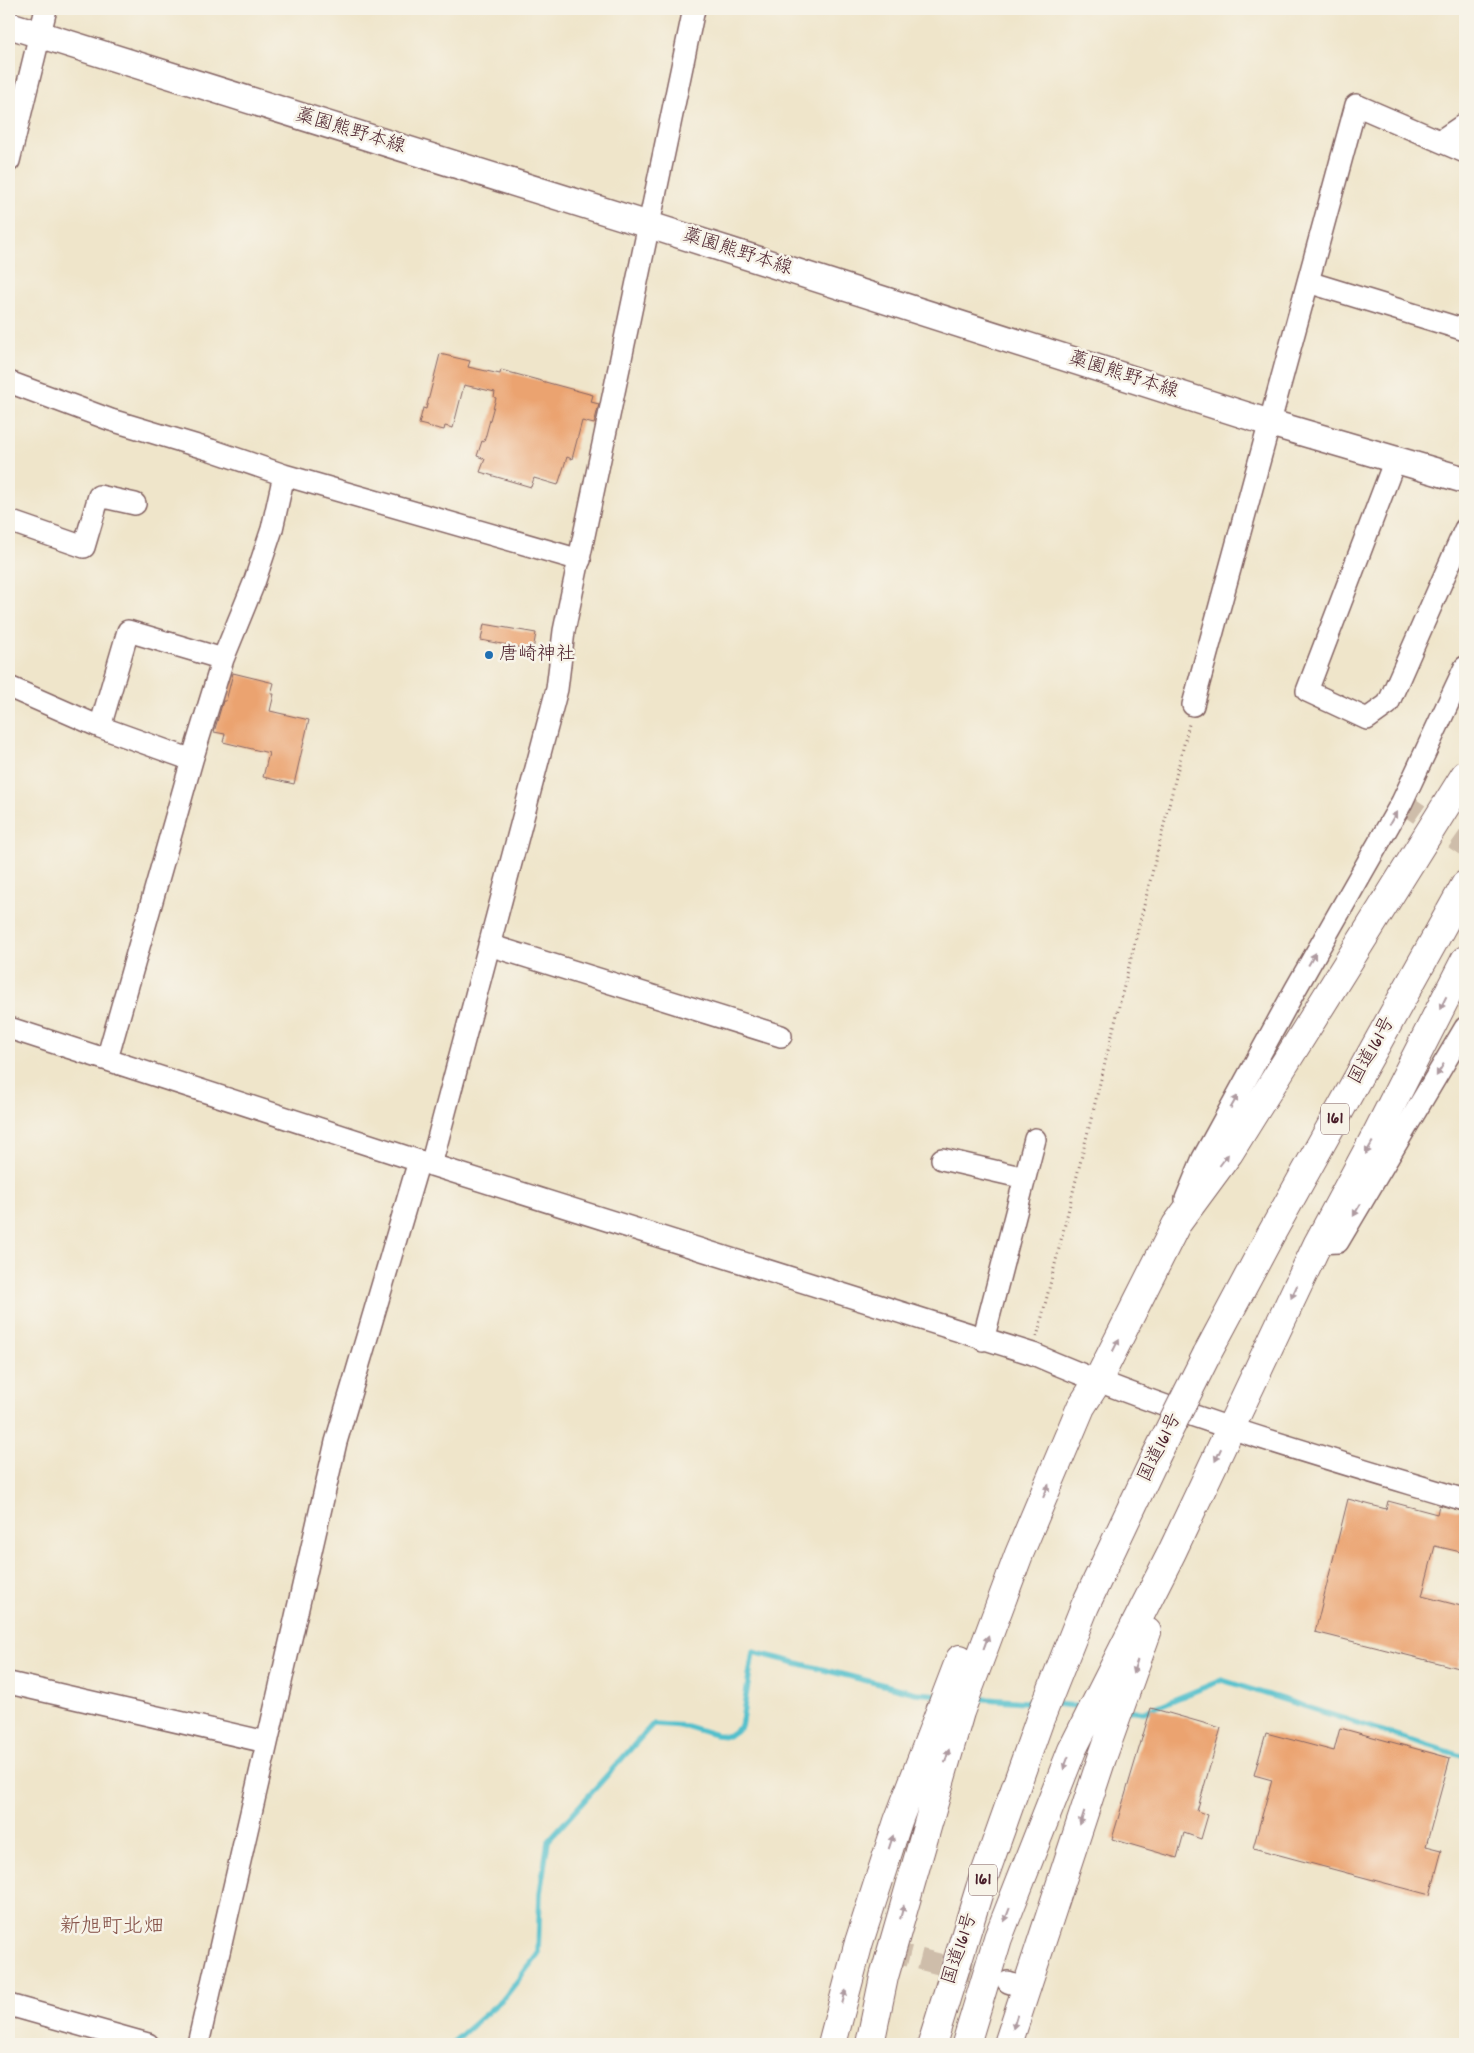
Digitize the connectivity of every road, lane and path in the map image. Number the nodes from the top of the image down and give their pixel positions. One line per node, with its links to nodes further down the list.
1 (46, 9): 4 (street)
2 (694, 9): 9 (street)
3 (9, 25): 4 (main road, 藁園熊野本線)
4 (39, 35): 8 (street); 9 (main road, 藁園熊野本線)
5 (1465, 124): 6 (street)
6 (1440, 141): 7 (street); 10 (street)
7 (1465, 152)
8 (9, 161)
9 (649, 225): 13 (main road, 藁園熊野本線); 20 (street)
10 (1308, 282): 11 (street); 13 (street)
11 (1465, 330)
12 (9, 382): 15 (street)
13 (1270, 423): 14 (main road, 藁園熊野本線); 24 (street)
14 (1395, 460): 16 (main road, 藁園熊野本線); 19 (street)
15 (284, 475): 20 (street); 21 (street)
16 (1465, 480)
17 (135, 504): 18 (street)
18 (9, 522)
19 (1465, 530)
20 (580, 560): 29 (street)
21 (223, 659): 25 (street); 26 (street)
22 (1465, 667): 39 (street, one-way to 22)
23 (9, 688): 25 (street)
24 (1193, 705): 42 (path)
25 (100, 727): 26 (street)
26 (192, 760): 34 (street)
27 (1465, 775): 39 (highway, one-way to 27)
28 (1465, 885): 57 (highway, 国道161号 / 161, bridge)
29 (489, 945): 33 (street); 37 (street)
30 (1465, 960): 40 (highway, one-way to 40)
31 (9, 1028): 34 (street)
32 (1465, 1028): 40 (street, one-way to 40)
33 (781, 1036)
34 (107, 1059): 37 (street)
35 (1035, 1139): 38 (street)
36 (942, 1159): 38 (street)
37 (425, 1163): 41 (street); 49 (street)
38 (1025, 1178): 41 (street)
39 (1176, 1224): 43 (highway, one-way to 39)
40 (1318, 1243): 44 (highway, one-way to 44)
41 (983, 1340): 42 (street)
42 (1033, 1354): 43 (street)
43 (1097, 1382): 44 (street); 47 (highway, one-way to 43)
44 (1230, 1429): 45 (street); 48 (highway, one-way to 48)
45 (1465, 1500)
46 (9, 1683): 49 (street)
47 (955, 1699): 50 (highway, one-way to 47); 56 (highway, one-way to 47)
48 (1113, 1705): 58 (highway, one-way to 58); 59 (highway, one-way to 59)
49 (266, 1742): 54 (street)
50 (859, 1942): 51 (street); 55 (highway, one-way to 50)
51 (889, 1950)
52 (9, 2005): 53 (street)
53 (148, 2044)
54 (198, 2044)
55 (832, 2044)
56 (870, 2044)
57 (932, 2044)
58 (966, 2044)
59 (1008, 2044)

